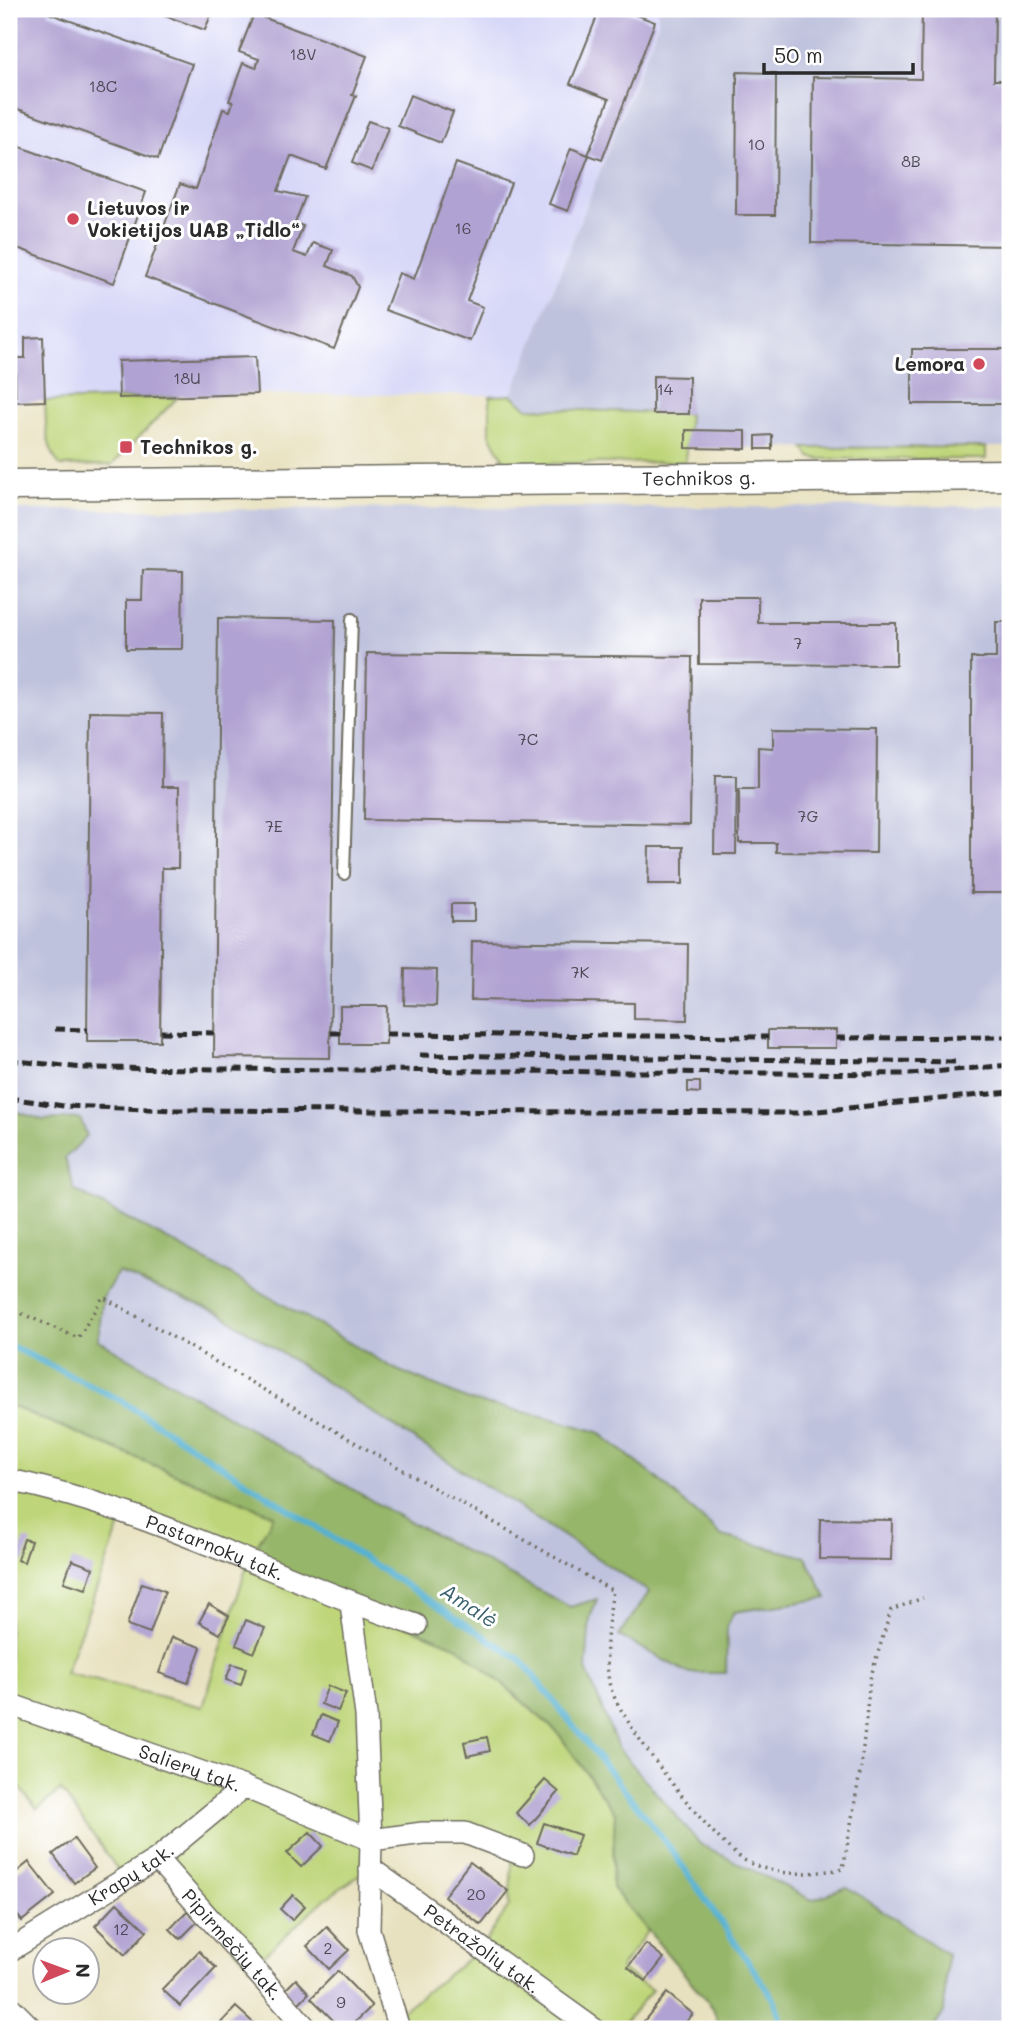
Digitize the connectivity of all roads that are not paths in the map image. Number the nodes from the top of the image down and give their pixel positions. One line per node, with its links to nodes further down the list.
1 (1010, 475): 2 (street, Technikos g.)
2 (9, 485)
3 (352, 619): 4 (lane)
4 (344, 874)
5 (9, 1480): 6 (street, Pastarnokų tak.)
6 (351, 1604): 7 (street, Pastarnokų tak.); 10 (street)
7 (416, 1625)
8 (9, 1704): 9 (street, Salierų tak.)
9 (244, 1787): 10 (street, Salierų tak.); 12 (street, Krapų tak.)
10 (371, 1840): 11 (street); 13 (street)
11 (523, 1855)
12 (157, 1859): 14 (street, Krapų tak.); 17 (street, Pipirmėčių tak.)
13 (370, 1868): 18 (street); 19 (street, Petražolių tak.)
14 (9, 1951)
15 (9, 2006): 16 (street)
16 (32, 2029)
17 (307, 2029)
18 (399, 2029)
19 (593, 2029)

